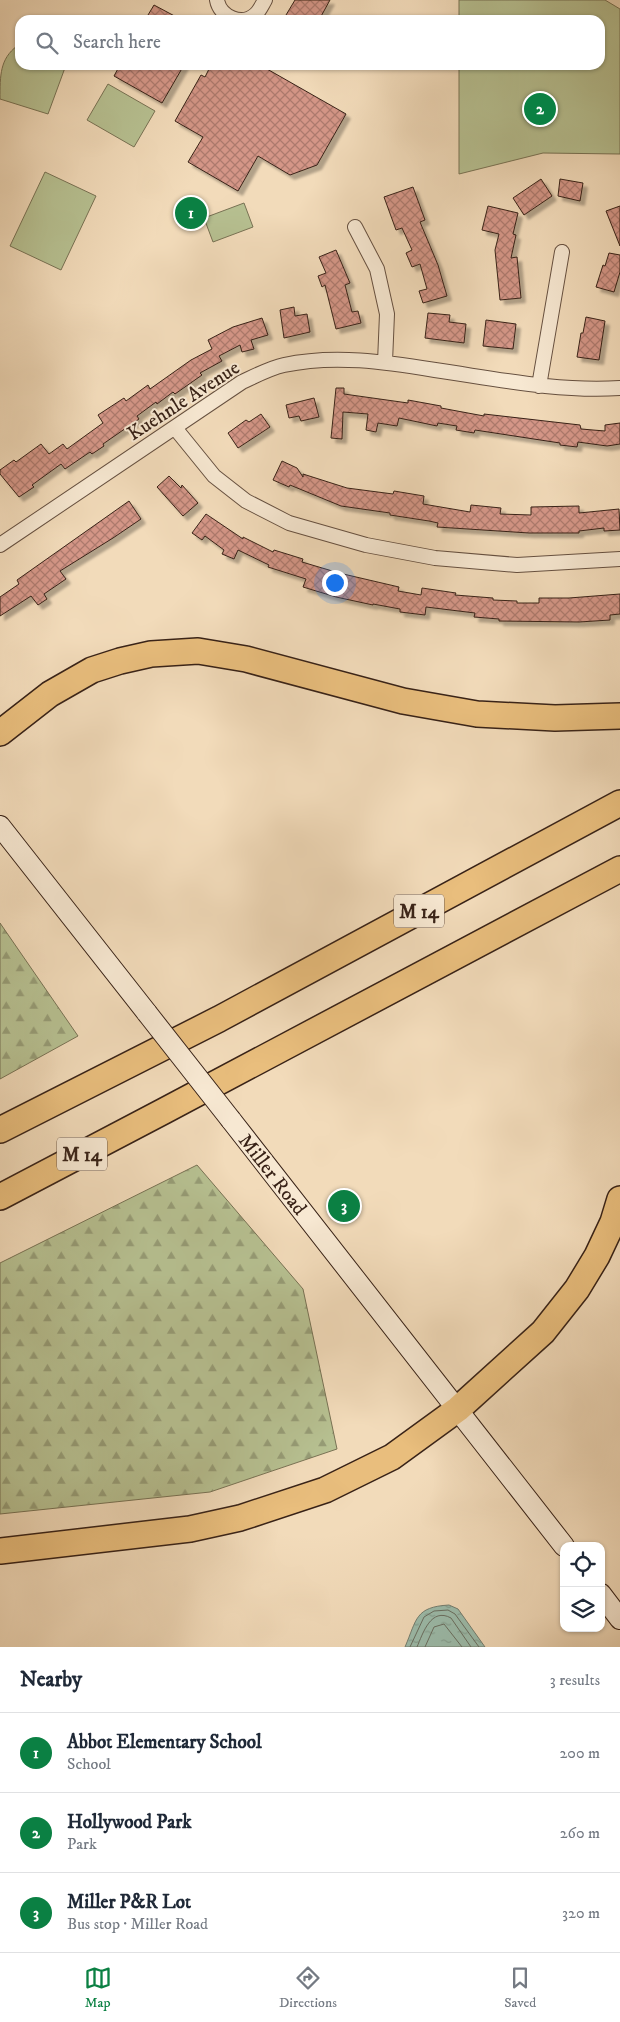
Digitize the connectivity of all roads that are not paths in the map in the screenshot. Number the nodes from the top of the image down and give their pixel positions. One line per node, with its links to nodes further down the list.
1 (217, 0): 3 (street)
2 (265, 0): 4 (street)
3 (226, 15)
4 (254, 15)
5 (355, 227): 7 (street)
6 (562, 252): 8 (street)
7 (385, 362): 8 (street, Kuehnle Avenue); 10 (street, Kuehnle Avenue)
8 (539, 386): 9 (street, Kuehnle Avenue)
9 (620, 388)
10 (175, 428): 11 (street, Kuehnle Avenue); 12 (street)
11 (3, 539)
12 (620, 559)
13 (620, 716): 14 (highway)
14 (0, 734)
15 (620, 803): 18 (highway, M 14)
16 (0, 826): 21 (main road, Miller Road, bridge)
17 (620, 869): 19 (highway, M 14)
18 (0, 1130)
19 (0, 1197)
20 (620, 1199): 21 (highway)
21 (458, 1409): 22 (main road, Miller Road); 23 (highway)
22 (561, 1542)
23 (0, 1551)
24 (605, 1599): 25 (main road)
25 (620, 1619)

